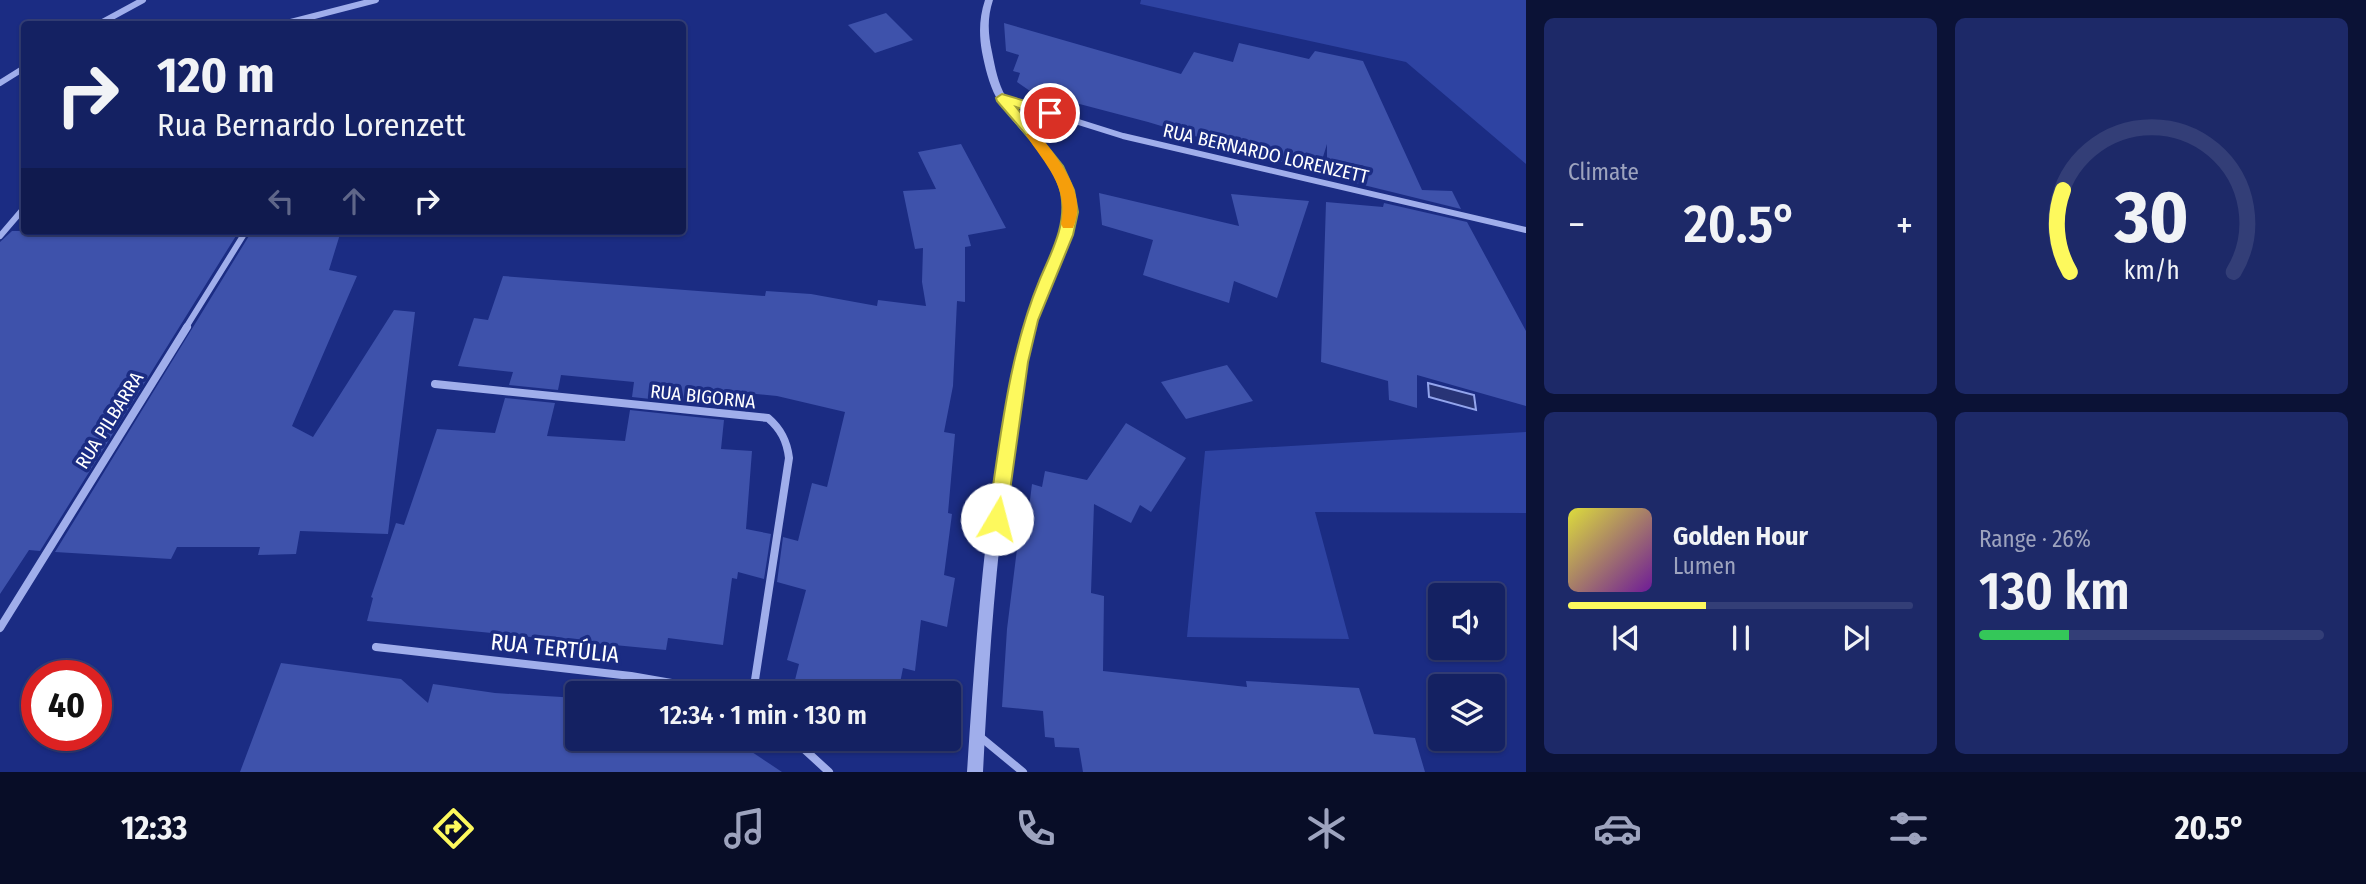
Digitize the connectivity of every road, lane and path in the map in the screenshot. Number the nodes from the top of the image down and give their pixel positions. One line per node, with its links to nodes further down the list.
1 (143, 0): 4 (street)
2 (376, 0): 5 (street)
3 (989, 0): 8 (street)
4 (104, 21)
5 (295, 21)
6 (21, 70): 7 (street)
7 (0, 83)
8 (1002, 98): 10 (street, RUA BERNARDO LORENZETT); 18 (street)
9 (21, 212): 12 (street)
10 (1526, 230)
11 (244, 235): 14 (street, RUA PILBARRA)
12 (0, 236)
13 (435, 384): 17 (street, RUA BIGORNA)
14 (0, 628)
15 (376, 647): 16 (street, RUA TERTÚLIA)
16 (660, 681)
17 (755, 681)
18 (977, 734): 21 (street); 22 (street)
19 (806, 751): 20 (street)
20 (829, 772)
21 (975, 772)
22 (1023, 772)

